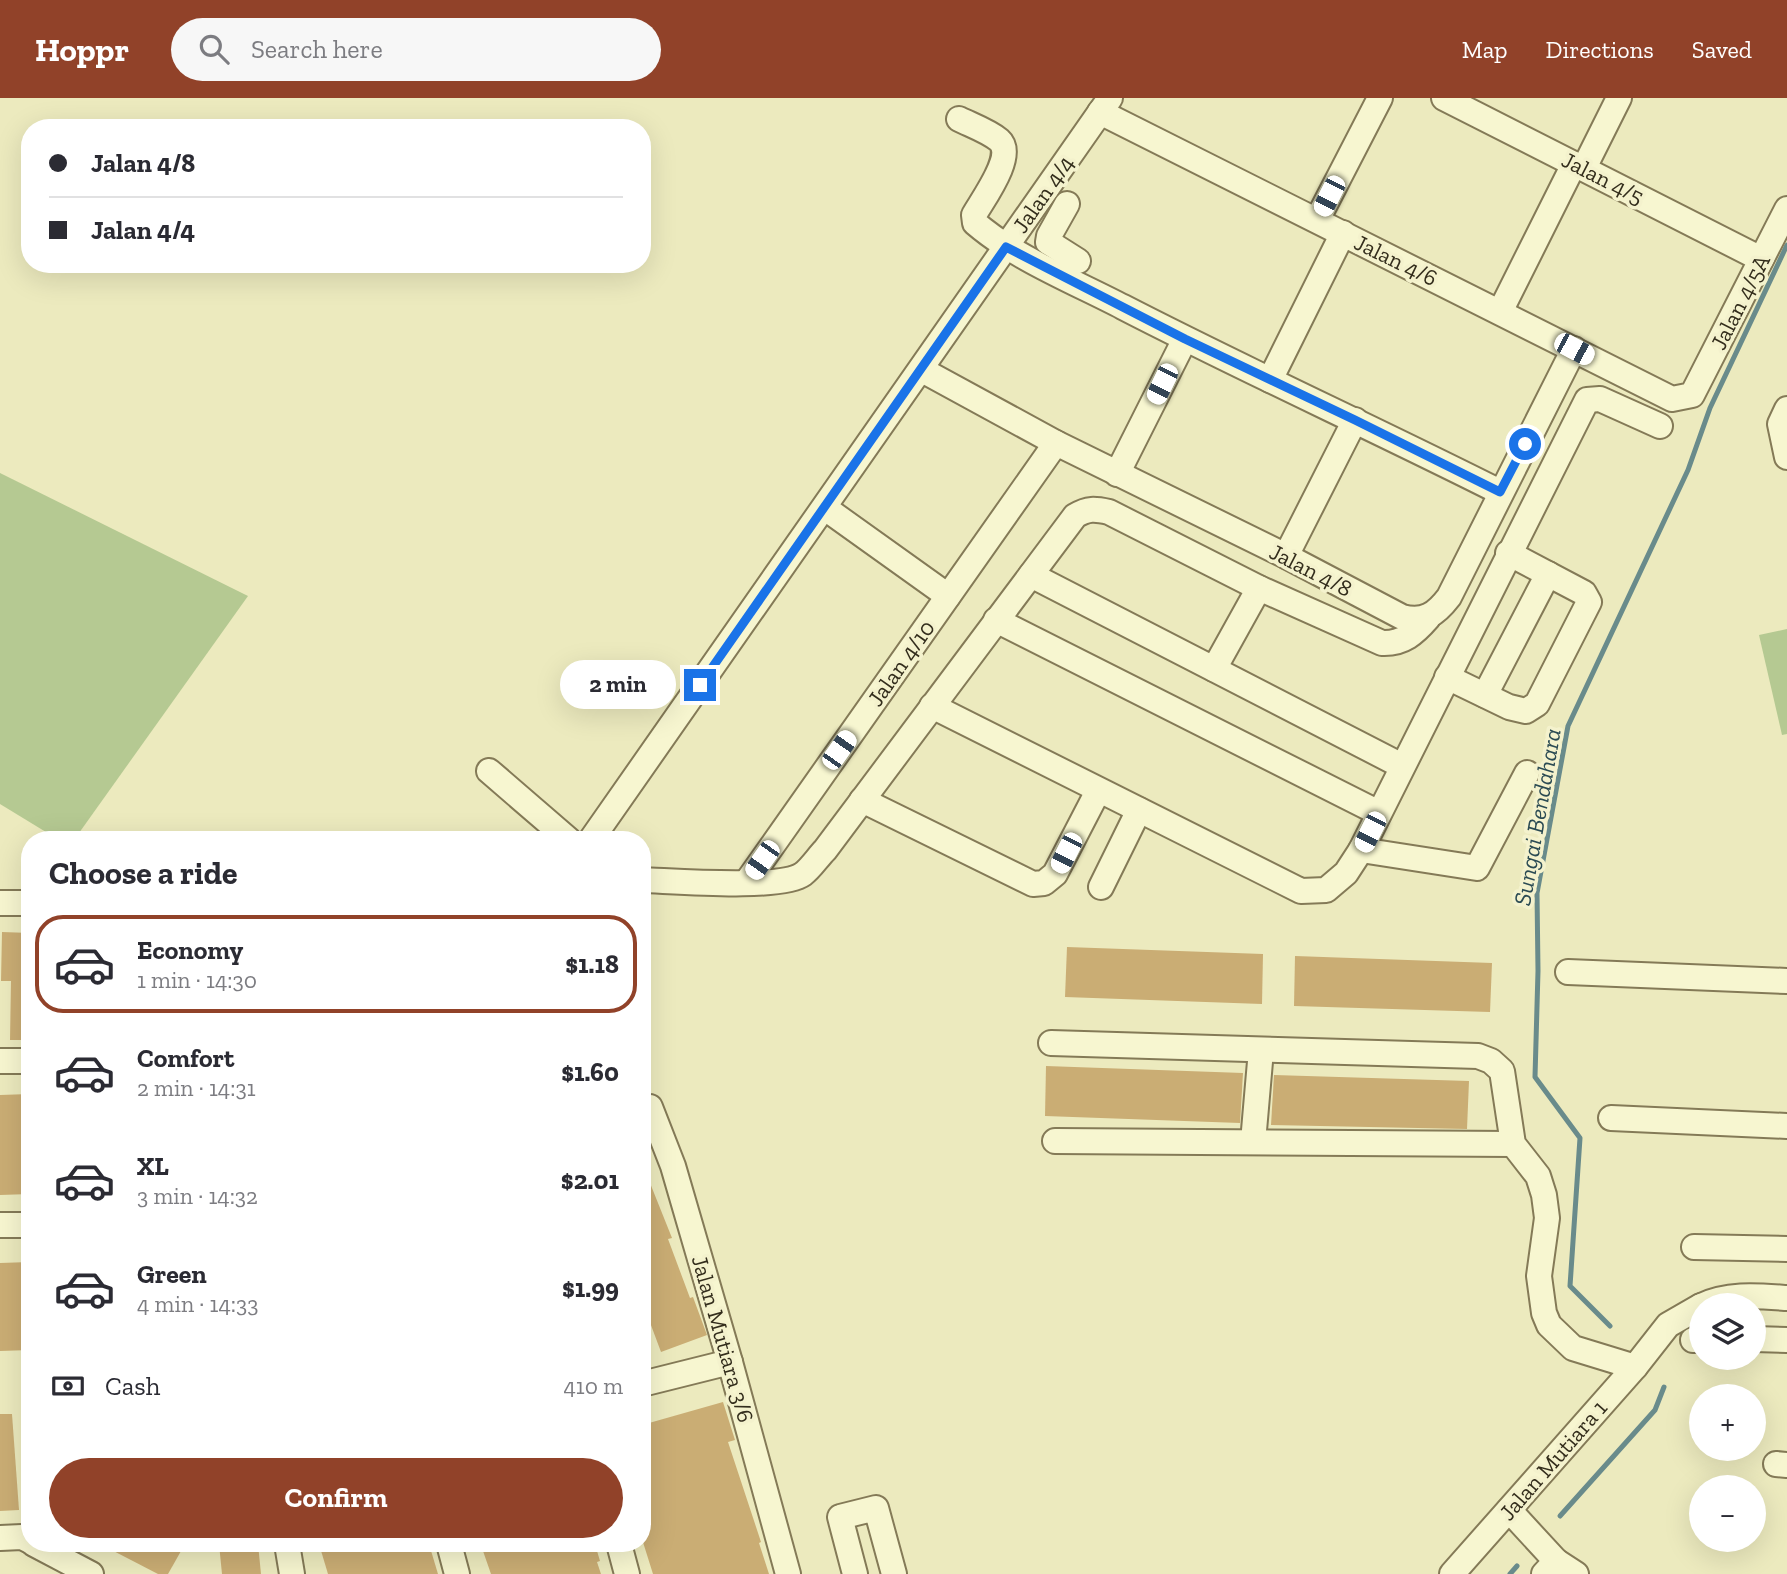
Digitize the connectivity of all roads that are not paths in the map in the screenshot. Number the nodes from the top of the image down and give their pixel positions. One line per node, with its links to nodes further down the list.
1 (1380, 98): 9 (street)
2 (1444, 98): 6 (street, Jalan 4/5)
3 (1619, 98): 6 (street)
4 (1105, 105): 9 (street, Jalan 4/6); 11 (street, Jalan 4/4)
5 (959, 119): 11 (street)
6 (1579, 166): 12 (street, Jalan 4/5); 14 (street)
7 (1067, 204): 13 (street)
8 (1787, 209): 12 (street, Jalan 4/5A)
9 (1317, 220): 10 (street, Jalan 4/6)
10 (1343, 233): 14 (street, Jalan 4/6); 18 (street)
11 (1006, 247): 13 (street); 17 (street, Jalan 4/4)
12 (1762, 259): 19 (street, Jalan 4/5A)
13 (1064, 261): 15 (street)
14 (1500, 312): 16 (street, Jalan 4/6)
15 (1185, 339): 18 (street); 25 (street)
16 (1574, 349): 19 (street, Jalan 4/6); 26 (street)
17 (922, 370): 23 (street, Jalan 4/8); 27 (street, Jalan 4/4)
18 (1270, 380): 21 (street)
19 (1692, 395)
20 (1787, 408): 24 (street)
21 (1355, 420): 26 (street); 29 (street)
22 (1660, 426): 28 (street)
23 (1056, 443): 25 (street, Jalan 4/8); 33 (street, Jalan 4/10)
24 (1787, 457)
25 (1118, 474): 29 (street, Jalan 4/8)
26 (1500, 492): 34 (street)
27 (825, 508): 33 (street); 48 (street, Jalan 4/4)
28 (1508, 553): 30 (street); 37 (street)
29 (1286, 556): 34 (street, Jalan 4/8)
30 (1548, 574): 38 (street); 38 (street)
31 (1031, 575): 32 (street); 35 (street); 36 (street)
32 (1259, 588): 34 (street); 36 (street)
33 (948, 596): 51 (street, Jalan 4/10)
34 (1428, 618)
35 (996, 620): 39 (street); 46 (street)
36 (1214, 669): 40 (street)
37 (1447, 677): 38 (street); 40 (street)
38 (1485, 695)
39 (933, 706): 43 (street); 44 (street)
40 (1402, 766): 46 (street)
41 (489, 771): 47 (street)
42 (1527, 773): 49 (street)
43 (1098, 790): 44 (street); 45 (street)
44 (862, 800): 51 (street)
45 (1139, 810): 49 (street); 52 (street)
46 (1379, 813): 49 (street)
47 (559, 831)
48 (597, 831)
49 (1361, 850)
50 (651, 880): 51 (street)
51 (746, 883)
52 (1101, 887)
53 (0, 903): 54 (street)
54 (21, 903)
55 (1568, 972): 56 (street)
56 (1787, 981)
57 (1051, 1043): 58 (street)
58 (1261, 1050): 65 (street); 66 (street)
59 (0, 1061): 60 (street)
60 (21, 1061)
61 (651, 1110): 76 (street, Jalan Mutiara 3/6)
62 (1611, 1118): 63 (street)
63 (1787, 1126)
64 (1055, 1141): 65 (street)
65 (1252, 1142): 66 (street)
66 (1513, 1144): 77 (street)
67 (0, 1225): 68 (street)
68 (21, 1225)
69 (1694, 1247): 70 (street)
70 (1787, 1249)
71 (1766, 1296): 72 (street, Jalan Mutiara 1)
72 (1787, 1298)
73 (1689, 1313): 77 (street, Jalan Mutiara 1)
74 (1766, 1339): 75 (street)
75 (1787, 1340)
76 (730, 1362): 78 (street); 91 (street, Jalan Mutiara 3/6)
77 (1635, 1367): 79 (street, Jalan Mutiara 1)
78 (651, 1382)
79 (1509, 1510): 86 (street); 94 (street, Jalan Mutiara 1)
80 (21, 1537): 81 (street)
81 (0, 1538)
82 (49, 1552): 87 (street)
83 (288, 1552): 88 (street)
84 (451, 1552): 89 (street)
85 (621, 1552): 90 (street)
86 (1559, 1569)
87 (91, 1574)
88 (292, 1574)
89 (457, 1574)
90 (627, 1574)
91 (788, 1574)
92 (855, 1574): 93 (street)
93 (894, 1574)
94 (1452, 1574)

